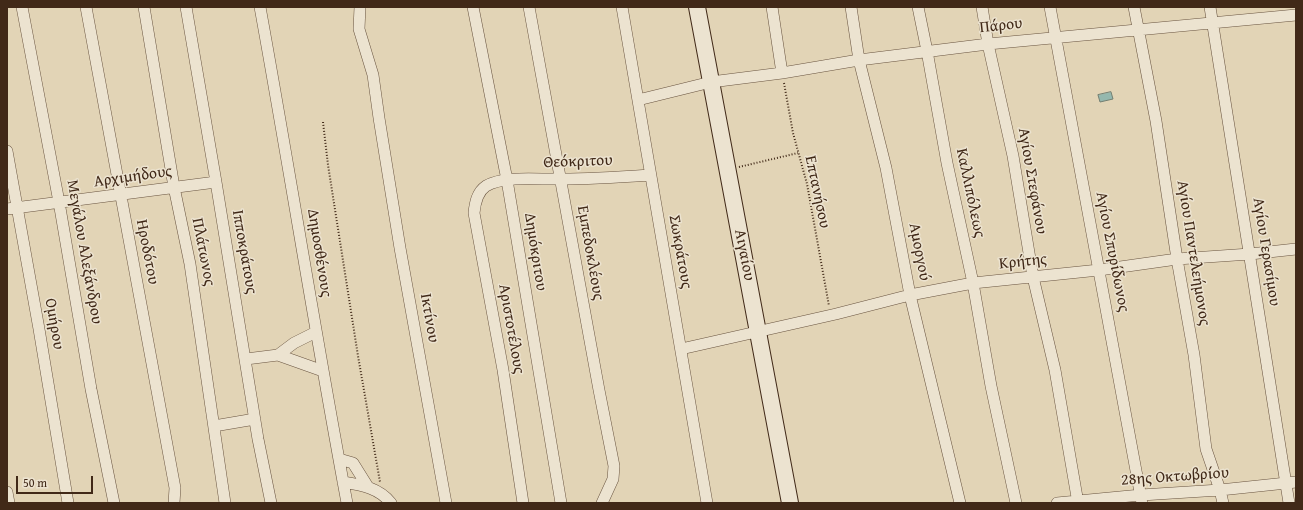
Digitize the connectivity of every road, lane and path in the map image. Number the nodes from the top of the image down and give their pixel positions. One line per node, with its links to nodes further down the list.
1 (22, 7): 38 (street, Μεγάλου Αλεξάνδρου)
2 (86, 7): 37 (street, Ηροδότου)
3 (144, 7): 36 (street, Πλάτωνος)
4 (186, 7): 35 (street, Ιπποκράτους)
5 (260, 7): 48 (street, Δημοσθένους)
6 (360, 7): 72 (street, Ικτίνου)
7 (474, 7): 33 (street, Δημόκριτου)
8 (529, 7): 34 (street, Εμπεδοκλέους)
9 (622, 7): 27 (street, Σωκράτους)
10 (697, 7): 26 (main road, Αιγαίου)
11 (772, 7): 25 (street)
12 (851, 7): 24 (street, Αμοργού)
13 (918, 7): 23 (street, Καλλιπόλεως)
14 (982, 7): 22 (street, Αγίου Στεφάνου)
15 (1050, 7): 21 (street, Αγίου Σπυρίδωνος)
16 (1134, 7): 20 (street, Αγίου Παντελεήμονος)
17 (1210, 7): 19 (street, Αγίου Γερασίμου)
18 (1296, 15): 19 (street, Πάρου)
19 (1213, 22): 20 (street, Πάρου); 41 (street, Αγίου Γερασίμου)
20 (1138, 29): 21 (street, Πάρου); 42 (street, Αγίου Παντελεήμονος)
21 (1057, 37): 22 (street, Πάρου); 43 (street, Αγίου Σπυρίδωνος)
22 (988, 44): 23 (street, Πάρου); 44 (street, Αγίου Στεφάνου)
23 (927, 51): 24 (street, Πάρου); 45 (street, Καλλιπόλεως)
24 (859, 60): 25 (street, Πάρου); 46 (street, Αμοργού)
25 (782, 73): 26 (street, Πάρου); 30 (path, Επτανήσου)
26 (711, 82): 27 (street, Πάρου); 31 (main road, Αιγαίου)
27 (638, 100): 32 (street, Σωκράτους)
28 (323, 122): 63 (path)
29 (7, 151): 39 (street, Ομήρου)
30 (798, 153): 31 (path); 47 (path, Επτανήσου)
31 (728, 169): 49 (main road, Αιγαίου)
32 (650, 175): 34 (street, Θεόκριτου); 50 (street, Σωκράτους)
33 (507, 180): 34 (street, Θεόκριτου); 73 (street, Αριστοτέλους); 74 (street, Δημόκριτου)
34 (561, 180): 75 (street, Εμπεδοκλέους)
35 (216, 182): 36 (street, Αρχιμήδους); 52 (street, Ιπποκράτους)
36 (174, 187): 37 (street, Αρχιμήδους); 55 (street, Πλάτωνος)
37 (120, 195): 38 (street, Αρχιμήδους); 68 (street, Ηροδότου)
38 (59, 202): 39 (street, Αρχιμήδους); 67 (street, Μεγάλου Αλεξάνδρου)
39 (12, 208): 66 (street, Ομήρου)
40 (1296, 249): 41 (street, Κρήτης)
41 (1250, 254): 42 (street, Κρήτης); 58 (street, Αγίου Γερασίμου)
42 (1177, 258): 43 (street, Κρήτης); 60 (street, Αγίου Παντελεήμονος)
43 (1098, 270): 44 (street, Κρήτης); 62 (street, Αγίου Σπυρίδωνος)
44 (1033, 277): 45 (street, Κρήτης); 64 (street, Αγίου Στεφάνου)
45 (973, 283): 46 (street, Κρήτης); 79 (street, Καλλιπόλεως)
46 (910, 295): 47 (street, Κρήτης); 78 (street, Αμοργού)
47 (831, 315): 49 (street, Κρήτης)
48 (316, 332): 51 (street); 53 (street, Δημοσθένους)
49 (758, 332): 50 (street, Κρήτης); 77 (main road, Αιγαίου)
50 (681, 349): 76 (street, Σωκράτους)
51 (278, 354): 52 (street); 53 (street)
52 (246, 359): 54 (street, Ιπποκράτους)
53 (323, 370): 56 (street, Δημοσθένους)
54 (255, 419): 55 (street); 70 (street, Ιπποκράτους)
55 (214, 426): 69 (street, Πλάτωνος)
56 (339, 459): 57 (street, Δημοσθένους); 59 (street)
57 (343, 482): 59 (street); 71 (street, Δημοσθένους)
58 (1291, 483): 60 (street, 28ης Οκτωβρίου); 82 (street, Αγίου Γερασίμου)
59 (368, 487): 63 (street)
60 (1220, 490): 62 (street, 28ης Οκτωβρίου); 81 (street, Αγίου Παντελεήμονος)
61 (7, 492): 65 (street)
62 (1141, 499): 64 (street, 28ης Οκτωβρίου)
63 (389, 500)
64 (1078, 502): 80 (street, 28ης Οκτωβρίου)
65 (9, 503)
66 (68, 503)
67 (114, 503)
68 (174, 503)
69 (225, 503)
70 (271, 503)
71 (347, 503)
72 (446, 503)
73 (523, 503)
74 (560, 503)
75 (602, 503)
76 (707, 503)
77 (790, 503)
78 (960, 503)
79 (1016, 503)
80 (1057, 503)
81 (1223, 503)
82 (1289, 503)

